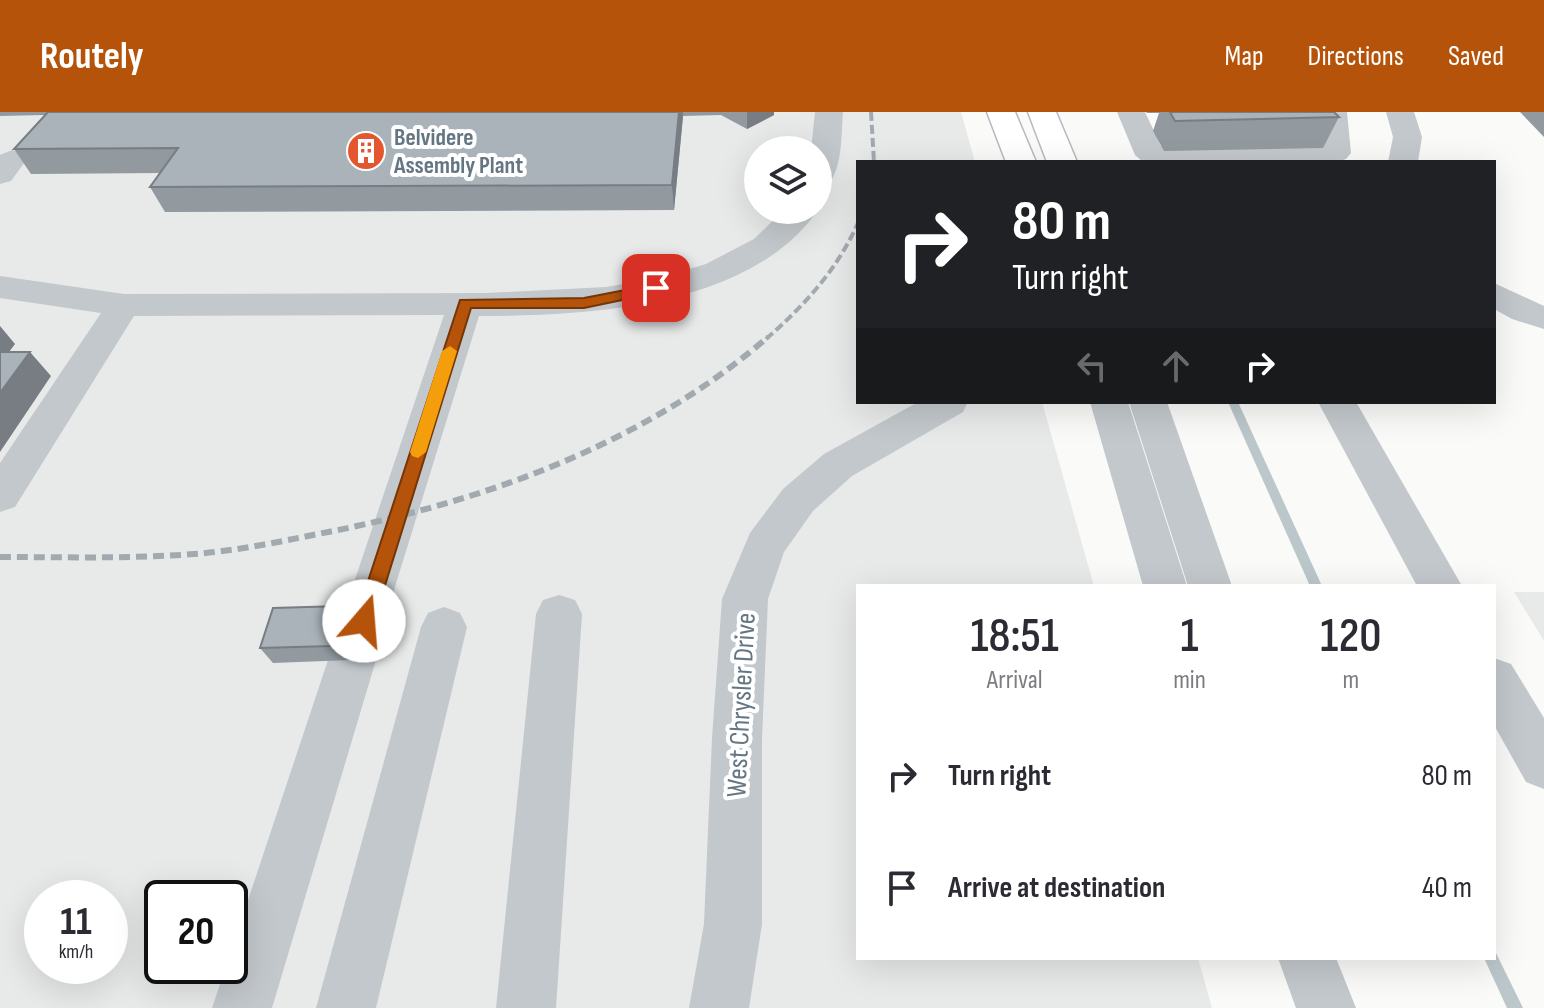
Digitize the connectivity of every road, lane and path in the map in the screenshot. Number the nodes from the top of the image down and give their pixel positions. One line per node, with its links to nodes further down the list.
1 (829, 112): 9 (street)
2 (1001, 112): 10 (main road)
3 (1042, 112): 11 (main road)
4 (1400, 112): 12 (street)
5 (1334, 116): 6 (street); 7 (street)
6 (1133, 117): 8 (street)
7 (1305, 120)
8 (1166, 121)
9 (827, 136)
10 (1020, 160)
11 (1061, 160)
12 (1404, 160)
13 (792, 224): 16 (street)
14 (0, 287): 17 (street)
15 (1496, 295): 18 (street)
16 (465, 304): 17 (street); 33 (street)
17 (124, 305): 23 (street)
18 (1544, 318)
19 (945, 404): 36 (street, West Chrysler Drive)
20 (1110, 404): 24 (street)
21 (1149, 404): 25 (street)
22 (1338, 404): 26 (street)
23 (0, 496)
24 (1164, 584)
25 (1209, 584)
26 (1439, 584)
27 (559, 614): 35 (street)
28 (444, 627): 34 (street)
29 (1496, 682): 30 (street)
30 (1544, 765)
31 (1308, 960): 37 (street)
32 (1316, 960): 37 (street)
33 (242, 1008)
34 (346, 1008)
35 (526, 1008)
36 (719, 1008)
37 (1328, 1008)

